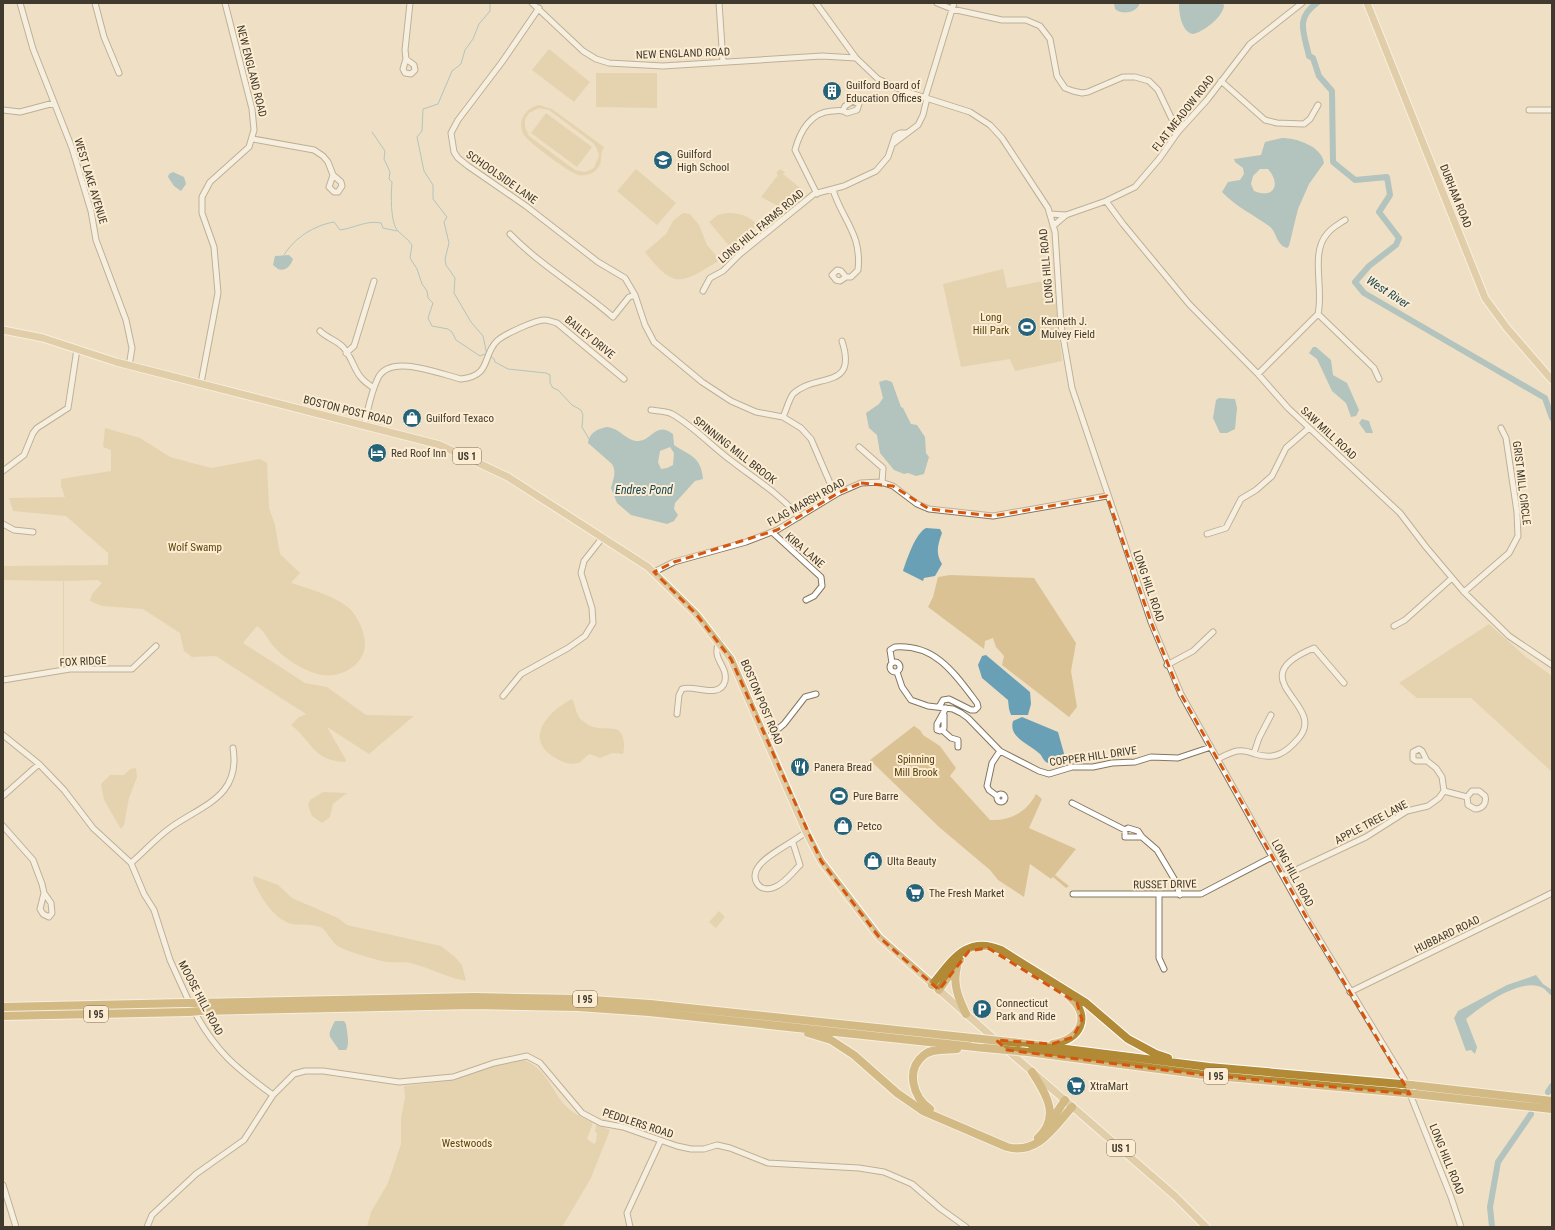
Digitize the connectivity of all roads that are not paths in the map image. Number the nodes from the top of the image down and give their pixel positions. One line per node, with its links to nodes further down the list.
1 (20, 3): 20 (street, WEST LAKE AVENUE)
2 (95, 3): 17 (street)
3 (225, 3): 27 (street, NEW ENGLAND ROAD)
4 (410, 3): 15 (street)
5 (532, 3): 12 (street, NEW ENGLAND ROAD)
6 (719, 3): 16 (street)
7 (816, 3): 14 (street, LONG HILL ROAD)
8 (937, 3): 13 (street)
9 (954, 3): 13 (street, LONG HILL FARMS ROAD)
10 (1302, 3): 18 (street, FLAT MEADOW ROAD)
11 (1367, 3): 51 (main road, DURHAM ROAD)
12 (539, 8): 16 (street, NEW ENGLAND ROAD); 40 (street, SCHOOLSIDE LANE)
13 (952, 9): 19 (street, LONG HILL FARMS ROAD); 26 (street)
14 (856, 58): 16 (street, NEW ENGLAND ROAD); 19 (street, LONG HILL ROAD)
15 (406, 59)
16 (723, 62)
17 (119, 73)
18 (1221, 81): 21 (street); 26 (street, FLAT MEADOW ROAD)
19 (926, 98): 29 (street, LONG HILL FARMS ROAD); 32 (street, LONG HILL ROAD)
20 (54, 103): 22 (street); 47 (street, WEST LAKE AVENUE)
21 (1318, 105)
22 (3, 110)
23 (843, 110): 30 (street, LONG HILL FARMS ROAD)
24 (1529, 110): 25 (street)
25 (1552, 110)
26 (1178, 132): 31 (street, FLAT MEADOW ROAD)
27 (253, 139): 28 (street); 52 (street)
28 (333, 175)
29 (833, 190): 30 (street, LONG HILL FARMS ROAD); 37 (street)
30 (817, 194): 39 (street, LONG HILL FARMS ROAD)
31 (1106, 201): 33 (street, FLAT MEADOW ROAD); 48 (street, SAW MILL ROAD)
32 (1050, 214): 33 (street, FLAT MEADOW ROAD); 35 (street, LONG HILL ROAD)
33 (1066, 215): 35 (street, FLAT MEADOW ROAD)
34 (1344, 220): 41 (street)
35 (1053, 226): 63 (street, LONG HILL ROAD)
36 (510, 234): 40 (street)
37 (846, 277)
38 (374, 281): 46 (street)
39 (703, 291)
40 (635, 295): 55 (street, SCHOOLSIDE LANE)
41 (1318, 314): 48 (street); 50 (street)
42 (3, 330): 45 (main road, BOSTON POST ROAD / US 1)
43 (320, 331): 46 (street)
44 (842, 341): 55 (street)
45 (77, 349): 47 (main road, BOSTON POST ROAD / US 1); 60 (street)
46 (346, 352): 53 (street)
47 (129, 366): 52 (main road, BOSTON POST ROAD / US 1)
48 (1258, 374): 57 (street, SAW MILL ROAD)
49 (624, 378): 53 (street, BAILEY DRIVE)
50 (1379, 379)
51 (1552, 380)
52 (201, 383): 56 (main road, BOSTON POST ROAD / US 1)
53 (374, 388): 56 (street)
54 (652, 410): 64 (street, SPINNING MILL BROOK)
55 (783, 417): 62 (street, SCHOOLSIDE LANE)
56 (364, 425): 69 (main road, BOSTON POST ROAD / US 1)
57 (1309, 428): 68 (street); 71 (street, SAW MILL ROAD)
58 (1501, 428): 72 (street, GRIST MILL CIRCLE)
59 (859, 447): 61 (street)
60 (3, 471)
61 (882, 483): 62 (street, FLAG MARSH ROAD); 63 (street, FLAG MARSH ROAD)
62 (838, 493): 64 (street, FLAG MARSH ROAD)
63 (1107, 496): 78 (street, LONG HILL ROAD)
64 (799, 517): 67 (street, FLAG MARSH ROAD)
65 (3, 524): 66 (street)
66 (32, 532)
67 (772, 532): 70 (street, FLAG MARSH ROAD); 73 (street, KIRA LANE)
68 (1207, 534)
69 (603, 537): 70 (main road, BOSTON POST ROAD / US 1); 83 (street)
70 (654, 572): 76 (main road, BOSTON POST ROAD / US 1)
71 (1452, 578): 72 (street, SAW MILL ROAD); 74 (street)
72 (1464, 592): 79 (street, SAW MILL ROAD)
73 (806, 600)
74 (1394, 626)
75 (1213, 632): 78 (street)
76 (719, 642): 86 (street); 89 (main road, BOSTON POST ROAD / US 1)
77 (156, 646): 80 (street, FOX RIDGE)
78 (1167, 665): 91 (street, LONG HILL ROAD)
79 (1552, 665)
80 (3, 680)
81 (1344, 683): 94 (street)
82 (816, 694): 89 (street)
83 (503, 696)
84 (939, 707): 84 (street, COPPER HILL DRIVE); 85 (street, COPPER HILL DRIVE)
85 (946, 708): 90 (street); 93 (street, COPPER HILL DRIVE)
86 (677, 714)
87 (1272, 715): 94 (street)
88 (3, 736): 97 (street, MOOSE HILL ROAD)
89 (766, 739): 105 (main road, BOSTON POST ROAD / US 1)
90 (958, 747)
91 (1211, 747): 93 (street, COPPER HILL DRIVE); 95 (street, LONG HILL ROAD)
92 (233, 748): 109 (street)
93 (1000, 751): 100 (street)
94 (1254, 753): 95 (street)
95 (1218, 760): 108 (street, LONG HILL ROAD)
96 (1427, 761): 98 (street)
97 (39, 764): 99 (street); 109 (street, MOOSE HILL ROAD)
98 (1444, 791): 101 (street); 110 (street, APPLE TREE LANE)
99 (3, 796)
100 (997, 796)
101 (1467, 797)
102 (1072, 803): 104 (street)
103 (3, 826): 111 (street)
104 (1125, 830): 106 (street); 106 (street)
105 (806, 832): 107 (street); 118 (main road, BOSTON POST ROAD / US 1)
106 (1142, 838): 115 (street)
107 (793, 843): 107 (street)
108 (1272, 857): 110 (street, LONG HILL ROAD); 115 (street, RUSSET DRIVE)
109 (131, 863): 129 (street, MOOSE HILL ROAD)
110 (1282, 876): 120 (street, LONG HILL ROAD)
111 (44, 893)
112 (1552, 893): 120 (street, HUBBARD ROAD)
113 (1073, 894): 114 (street, RUSSET DRIVE)
114 (1159, 895): 115 (street, RUSSET DRIVE); 117 (street)
115 (1180, 895)
116 (960, 959): 119 (highway); 122 (highway); 125 (highway)
117 (1164, 969)
118 (932, 985): 119 (main road, BOSTON POST ROAD / US 1); 127 (highway)
119 (939, 990): 122 (main road, BOSTON POST ROAD / US 1)
120 (1350, 992): 142 (street, LONG HILL ROAD)
121 (3, 1007): 125 (highway, I 95, bridge)
122 (966, 1014): 128 (main road, BOSTON POST ROAD / US 1)
123 (3, 1016): 124 (highway, I 95, bridge)
124 (790, 1027): 126 (highway, I 95); 132 (highway)
125 (1019, 1043): 127 (highway, I 95)
126 (985, 1048): 133 (highway, I 95, bridge); 134 (highway)
127 (1210, 1067): 131 (highway, I 95, bridge)
128 (1032, 1072): 130 (main road, BOSTON POST ROAD / US 1); 134 (highway)
129 (273, 1095): 135 (street, PEDDLERS ROAD); 138 (street)
130 (1065, 1100): 132 (main road, BOSTON POST ROAD / US 1); 134 (highway)
131 (1552, 1101)
132 (1072, 1106): 141 (main road, BOSTON POST ROAD / US 1)
133 (1552, 1111)
134 (1040, 1136)
135 (660, 1142): 139 (street); 140 (street, PEDDLERS ROAD)
136 (3, 1185): 137 (street)
137 (16, 1227)
138 (147, 1227)
139 (630, 1227)
140 (966, 1227)
141 (1206, 1227)
142 (1461, 1227)

